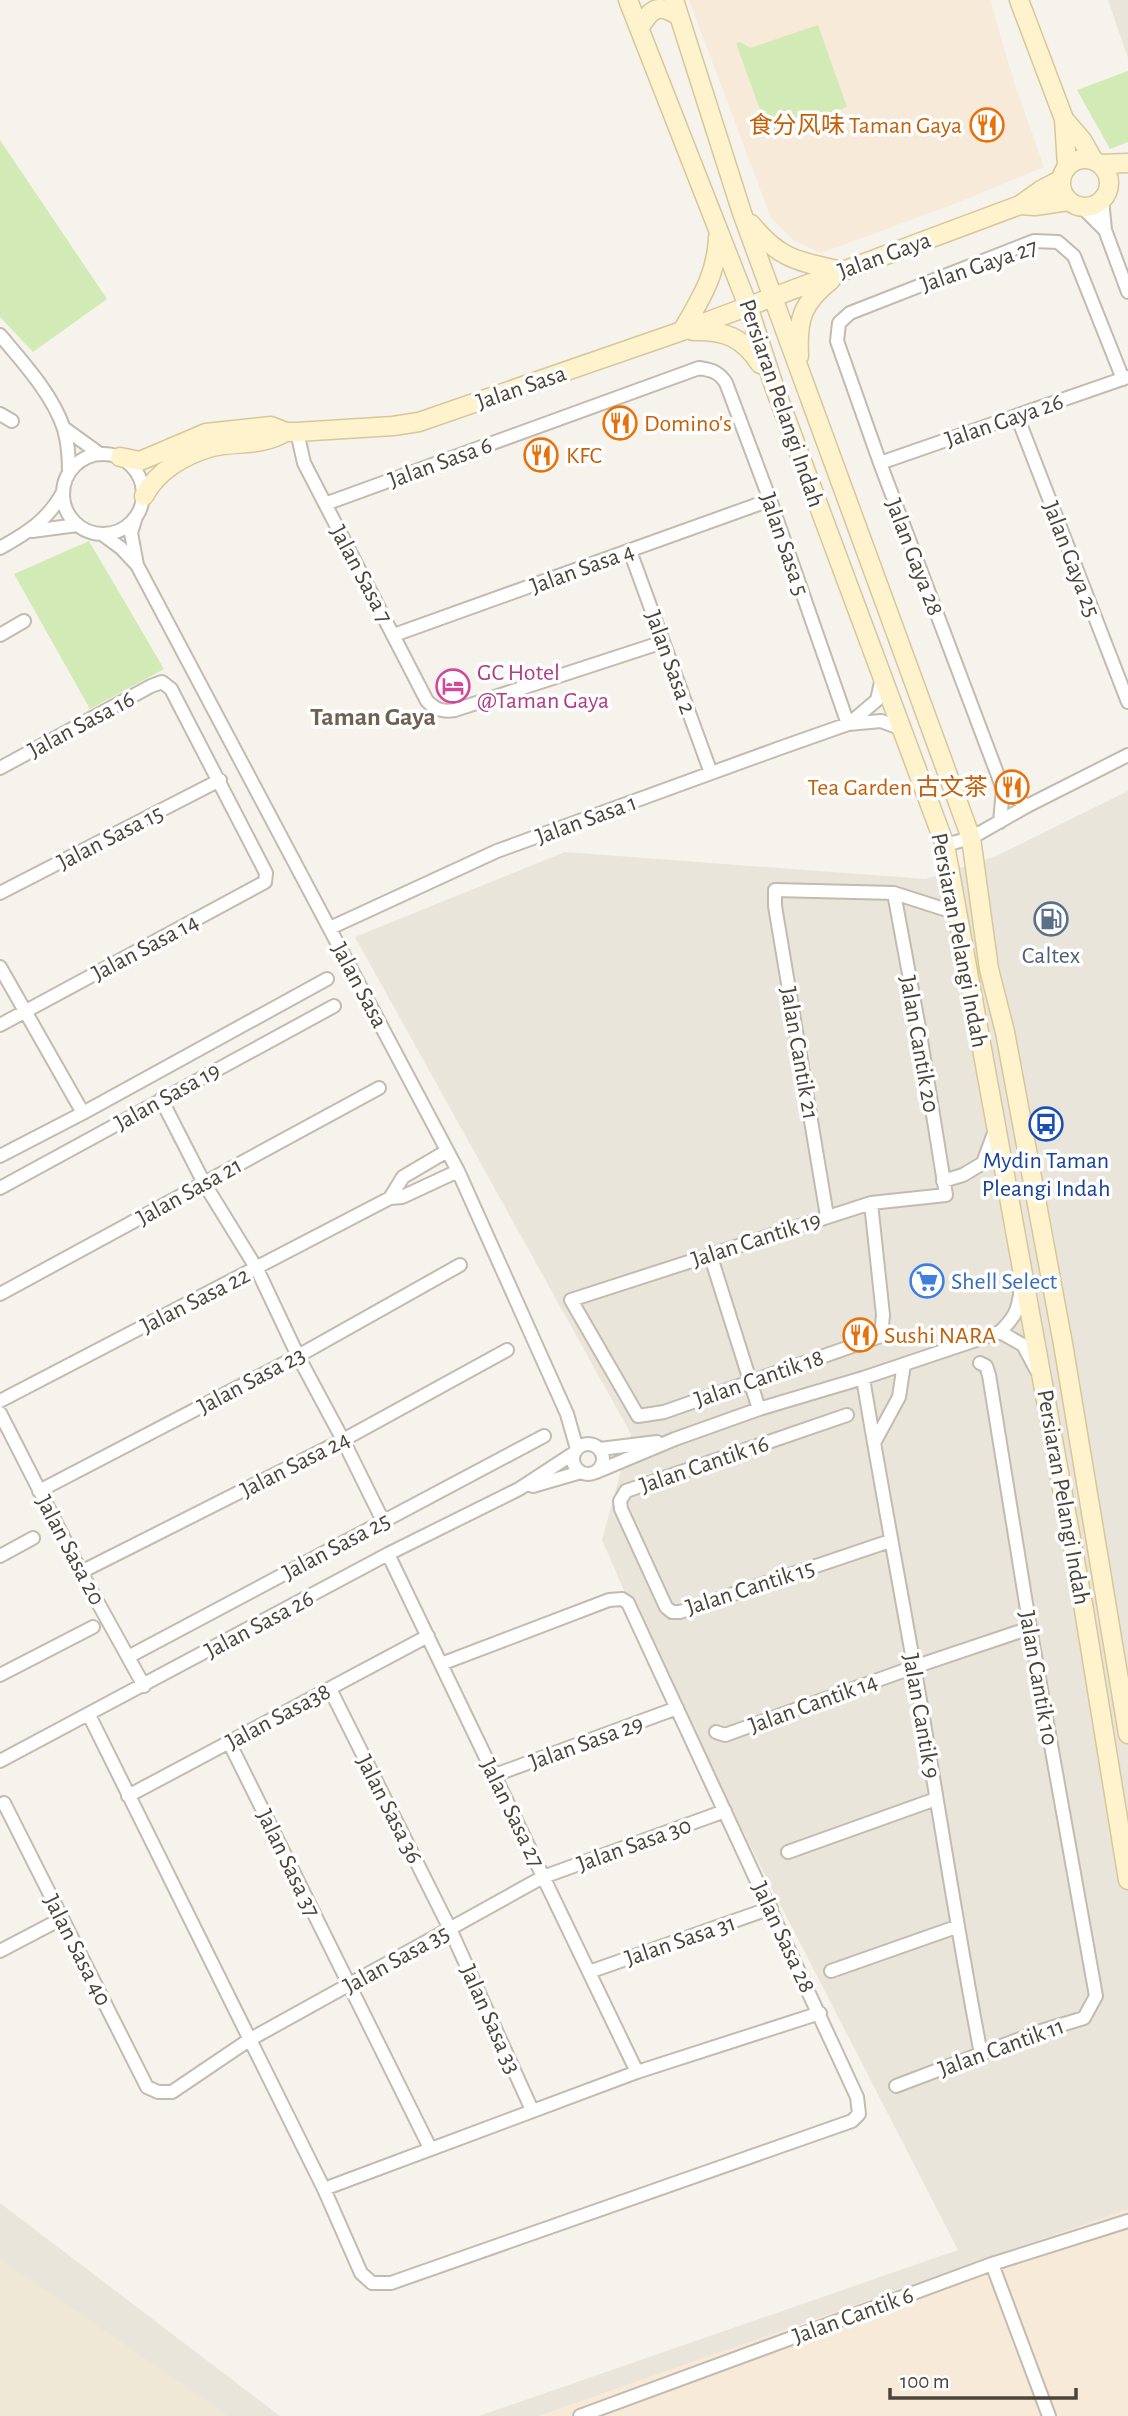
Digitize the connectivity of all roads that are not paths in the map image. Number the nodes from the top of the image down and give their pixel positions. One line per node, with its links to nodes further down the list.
1 (628, 0): 4 (main road, Persiaran Pelangi Indah)
2 (1019, 0): 5 (main road)
3 (676, 8): 4 (main road); 13 (main road, Persiaran Pelangi Indah)
4 (640, 27): 14 (main road, Persiaran Pelangi Indah)
5 (1064, 119): 6 (main road); 8 (main road)
6 (1097, 162): 7 (main road); 8 (main road); 10 (main road)
7 (1128, 163)
8 (1064, 173): 11 (main road); 12 (main road, Jalan Gaya)
9 (1128, 173): 10 (main road)
10 (1105, 193): 11 (main road); 15 (street)
11 (1075, 204): 12 (main road, Jalan Gaya); 15 (street)
12 (1020, 205): 16 (main road, Jalan Gaya)
13 (742, 213): 16 (main road); 18 (main road, Persiaran Pelangi Indah)
14 (718, 227): 19 (main road, Persiaran Pelangi Indah); 21 (main road)
15 (1105, 230): 17 (street)
16 (842, 271): 18 (main road, Jalan Gaya); 23 (main road)
17 (1128, 292)
18 (773, 297): 19 (main road, Jalan Gaya); 23 (main road, Persiaran Pelangi Indah)
19 (748, 306): 21 (main road, Jalan Sasa); 26 (main road, Persiaran Pelangi Indah)
20 (839, 323): 25 (street, Jalan Gaya 27); 34 (street, Jalan Gaya 28)
21 (682, 331): 26 (main road); 31 (main road, Jalan Sasa)
22 (0, 335): 30 (street)
23 (799, 368): 62 (main road, Persiaran Pelangi Indah)
24 (713, 370): 38 (street, Jalan Sasa 5); 39 (street, Jalan Sasa 6)
25 (1126, 379): 28 (street, Jalan Gaya 26)
26 (774, 386): 51 (main road, Persiaran Pelangi Indah)
27 (0, 414): 29 (street)
28 (1017, 416): 34 (street, Jalan Gaya 26); 52 (street, Jalan Gaya 25)
29 (12, 421)
30 (64, 428): 32 (street); 35 (street)
31 (291, 432): 33 (main road, Jalan Sasa); 37 (main road, Jalan Sasa); 39 (street, Jalan Sasa 7)
32 (100, 454): 33 (street); 35 (street)
33 (120, 457): 37 (street)
34 (880, 463): 59 (street, Jalan Gaya 28)
35 (69, 472): 36 (street)
36 (63, 492): 41 (street); 42 (street)
37 (144, 496): 40 (street)
38 (770, 500): 45 (street, Jalan Sasa 4); 53 (street, Jalan Sasa 5)
39 (325, 504): 49 (street, Jalan Sasa 7)
40 (135, 518): 43 (street); 46 (street, Jalan Sasa)
41 (77, 525): 42 (street); 43 (street)
42 (32, 531): 44 (street)
43 (102, 534): 46 (street, Jalan Sasa)
44 (0, 548)
45 (630, 551): 49 (street, Jalan Sasa 4); 50 (street, Jalan Sasa 2)
46 (136, 565): 67 (street, Jalan Sasa)
47 (24, 621): 48 (street)
48 (0, 635)
49 (394, 635): 50 (street, Jalan Sasa 7)
50 (663, 642): 57 (street, Jalan Sasa 2)
51 (882, 678): 53 (street, Jalan Sasa 1); 54 (main road, Persiaran Pelangi Indah)
52 (1128, 702)
53 (848, 724): 54 (street, Jalan Sasa 1); 57 (street, Jalan Sasa 1)
54 (900, 728): 63 (main road, Persiaran Pelangi Indah)
55 (1128, 755): 60 (street)
56 (0, 768): 58 (street, Jalan Sasa 16)
57 (711, 773): 67 (street, Jalan Sasa 1)
58 (220, 780): 64 (street, Jalan Sasa 15); 71 (street, Jalan Sasa 14)
59 (1003, 789): 60 (street); 61 (street, Jalan Gaya 28)
60 (1027, 806): 61 (street)
61 (1000, 822): 62 (street)
62 (971, 838): 63 (street); 135 (main road, Persiaran Pelangi Indah)
63 (946, 845): 66 (main road, Persiaran Pelangi Indah)
64 (0, 893)
65 (894, 893): 66 (street); 80 (street, Jalan Cantik 20); 86 (street, Jalan Cantik 21)
66 (957, 909): 76 (main road, Persiaran Pelangi Indah)
67 (330, 928): 77 (street, Jalan Sasa)
68 (0, 967): 71 (street)
69 (327, 979): 75 (street)
70 (334, 1006): 74 (street, Jalan Sasa 19)
71 (24, 1012): 72 (street, Jalan Sasa 14); 75 (street)
72 (0, 1025)
73 (379, 1088): 81 (street, Jalan Sasa 21)
74 (162, 1099): 81 (street); 82 (street, Jalan Sasa 19)
75 (83, 1113): 78 (street)
76 (996, 1126): 80 (street); 90 (main road, Persiaran Pelangi Indah)
77 (447, 1152): 79 (street, Jalan Sasa); 84 (street, Jalan Sasa 22)
78 (0, 1156)
79 (458, 1171): 84 (street, Jalan Sasa 22); 104 (street, Jalan Sasa)
80 (943, 1181): 83 (street, Jalan Cantik 20)
81 (204, 1183): 89 (street); 91 (street, Jalan Sasa 21)
82 (0, 1188)
83 (946, 1195): 85 (street, Jalan Cantik 19)
84 (390, 1198): 89 (street, Jalan Sasa 22)
85 (871, 1203): 86 (street, Jalan Cantik 19); 99 (street, Jalan Cantik 18)
86 (827, 1216): 87 (street, Jalan Cantik 19)
87 (710, 1254): 92 (street, Jalan Cantik 19); 99 (street)
88 (460, 1265): 95 (street, Jalan Sasa 23)
89 (257, 1269): 95 (street); 101 (street, Jalan Sasa 22)
90 (1023, 1275): 93 (street); 100 (main road, Persiaran Pelangi Indah)
91 (0, 1294)
92 (571, 1300): 99 (street, Jalan Cantik 18)
93 (1000, 1332): 97 (street); 100 (street)
94 (507, 1350): 108 (street, Jalan Sasa 24)
95 (298, 1356): 108 (street); 115 (street, Jalan Sasa 23)
96 (980, 1363): 124 (street, Jalan Cantik 10)
97 (904, 1364): 98 (street); 109 (street)
98 (863, 1378): 102 (street); 109 (street, Jalan Cantik 9)
99 (749, 1382): 102 (street)
100 (1044, 1382): 145 (main road, Persiaran Pelangi Indah)
101 (0, 1401)
102 (759, 1409): 107 (street)
103 (0, 1413): 115 (street, Jalan Sasa 20)
104 (566, 1414): 110 (street, Jalan Sasa); 111 (street, Jalan Sasa)
105 (848, 1415): 120 (street, Jalan Cantik 16)
106 (544, 1436): 116 (street, Jalan Sasa 25)
107 (675, 1439): 110 (street); 113 (street)
108 (343, 1440): 116 (street); 122 (street, Jalan Sasa 24)
109 (874, 1443): 118 (street, Jalan Cantik 9)
110 (596, 1446): 111 (street); 113 (street)
111 (576, 1451): 112 (street); 114 (street, Jalan Sasa 26)
112 (580, 1472): 113 (street); 114 (street, Jalan Sasa 26)
113 (596, 1472)
114 (519, 1489): 119 (street, Jalan Sasa 26)
115 (39, 1491): 122 (street, Jalan Sasa 20)
116 (383, 1521): 126 (street, Jalan Sasa 25)
117 (33, 1538): 121 (street)
118 (890, 1541): 120 (street, Jalan Cantik 15); 128 (street, Jalan Cantik 9)
119 (388, 1554): 125 (street, Jalan Sasa 27); 130 (street, Jalan Sasa 26)
120 (642, 1555)
121 (0, 1556)
122 (81, 1572): 126 (street, Jalan Sasa 20)
123 (93, 1627): 129 (street)
124 (1030, 1628): 128 (street, Jalan Cantik 14); 154 (street, Jalan Cantik 10)
125 (428, 1636): 127 (street, Jalan Sasa 27); 131 (street, Jalan Sasa38)
126 (128, 1657): 130 (street, Jalan Sasa 20)
127 (441, 1664): 132 (street, Jalan Sasa 28); 138 (street, Jalan Sasa 27)
128 (914, 1667): 134 (street, Jalan Cantik 14); 140 (street, Jalan Cantik 9)
129 (0, 1675)
130 (144, 1686): 133 (street, Jalan Sasa 26)
131 (330, 1689): 136 (street, Jalan Sasa38); 149 (street, Jalan Sasa 36)
132 (677, 1708): 138 (street, Jalan Sasa 29); 142 (street, Jalan Sasa 28)
133 (89, 1715): 137 (street, Jalan Sasa 26); 139 (street)
134 (716, 1732)
135 (1128, 1734)
136 (229, 1742): 139 (street, Jalan Sasa38); 153 (street, Jalan Sasa 37)
137 (0, 1761)
138 (495, 1775): 144 (street, Jalan Sasa 27)
139 (128, 1796): 156 (street)
140 (936, 1798): 143 (street); 148 (street, Jalan Cantik 9)
141 (4, 1803): 147 (street, Jalan Sasa 40)
142 (725, 1811): 144 (street, Jalan Sasa 30); 146 (street, Jalan Sasa 28)
143 (788, 1852)
144 (544, 1877): 149 (street, Jalan Sasa 35); 152 (street, Jalan Sasa 27)
145 (1128, 1881)
146 (771, 1908): 152 (street, Jalan Sasa 31); 155 (street, Jalan Sasa 28)
147 (61, 1919): 150 (street); 160 (street, Jalan Sasa 40)
148 (956, 1927): 151 (street); 157 (street, Jalan Cantik 9)
149 (450, 1929): 153 (street, Jalan Sasa 35); 161 (street, Jalan Sasa 33)
150 (0, 1951)
151 (831, 1971)
152 (589, 1972): 158 (street, Jalan Sasa 27)
153 (350, 1984): 156 (street, Jalan Sasa 35); 162 (street, Jalan Sasa 37)
154 (1096, 1996): 157 (street, Jalan Cantik 11)
155 (820, 2013): 158 (street, Jalan Sasa 28); 163 (street)
156 (248, 2040): 160 (street, Jalan Sasa 35); 163 (street)
157 (981, 2054): 159 (street, Jalan Cantik 11)
158 (637, 2072): 161 (street, Jalan Sasa 28)
159 (896, 2086)
160 (158, 2092)
161 (532, 2110): 162 (street, Jalan Sasa 28)
162 (430, 2148): 163 (street, Jalan Sasa 28)
163 (324, 2189)
164 (1128, 2221): 165 (street, Jalan Cantik 6)
165 (992, 2264): 166 (street, Jalan Cantik 6); 167 (street)
166 (580, 2416)
167 (1049, 2416)

